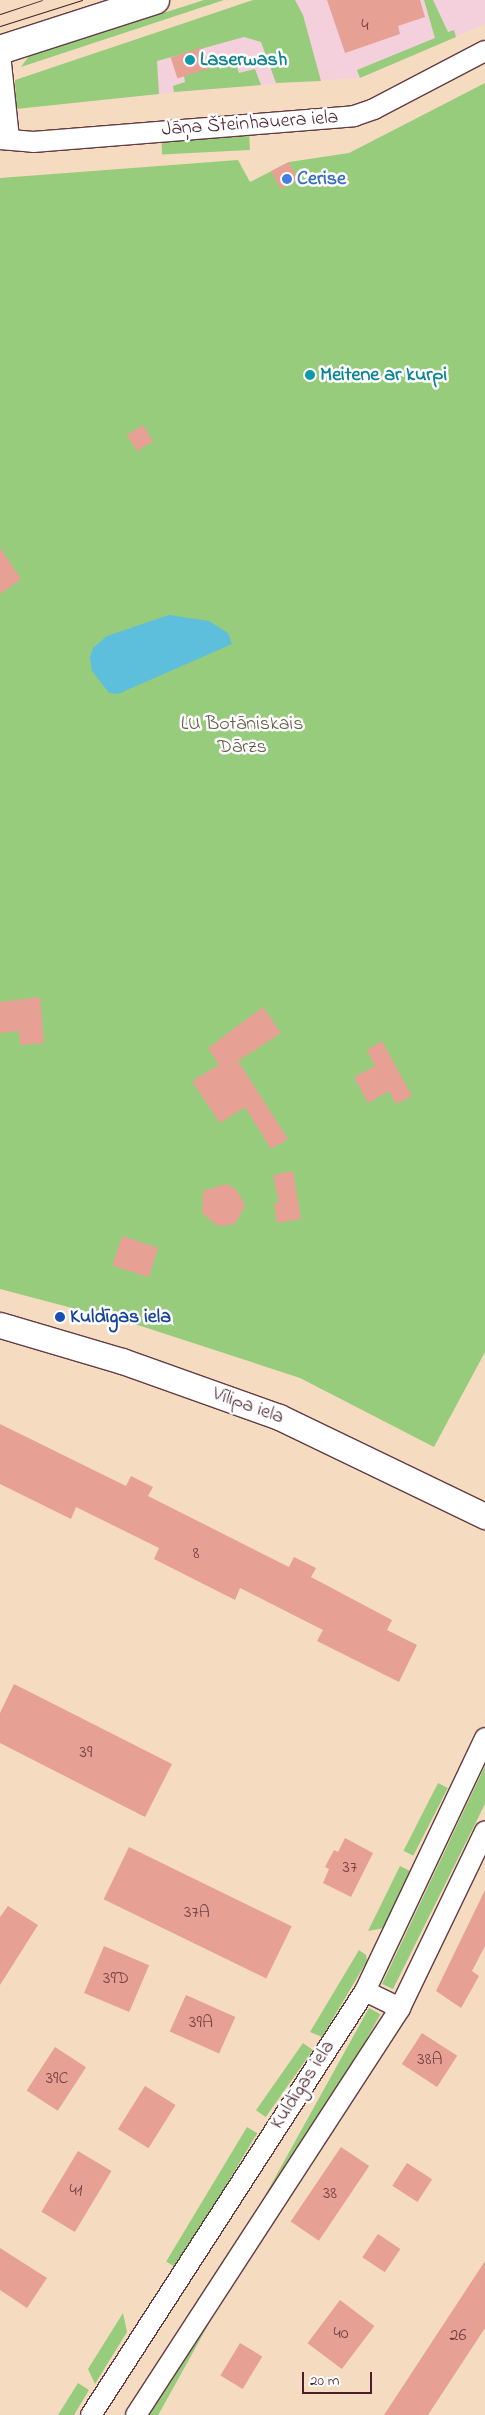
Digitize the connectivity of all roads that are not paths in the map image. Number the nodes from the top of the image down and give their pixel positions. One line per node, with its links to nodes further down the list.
1 (155, 0): 2 (main road)
2 (0, 50)
3 (485, 51): 5 (street, Jāņa Šteinhauera iela)
4 (0, 54): 5 (street)
5 (4, 138)
6 (0, 1325): 7 (street, Vīlipa iela)
7 (485, 1516)
8 (485, 1738): 10 (street, Kuldīgas iela)
9 (485, 1831): 11 (street, Kuldīgas iela)
10 (365, 1991): 11 (street); 12 (street, Kuldīgas iela)
11 (400, 2008): 13 (street, Kuldīgas iela)
12 (91, 2415)
13 (136, 2415)

